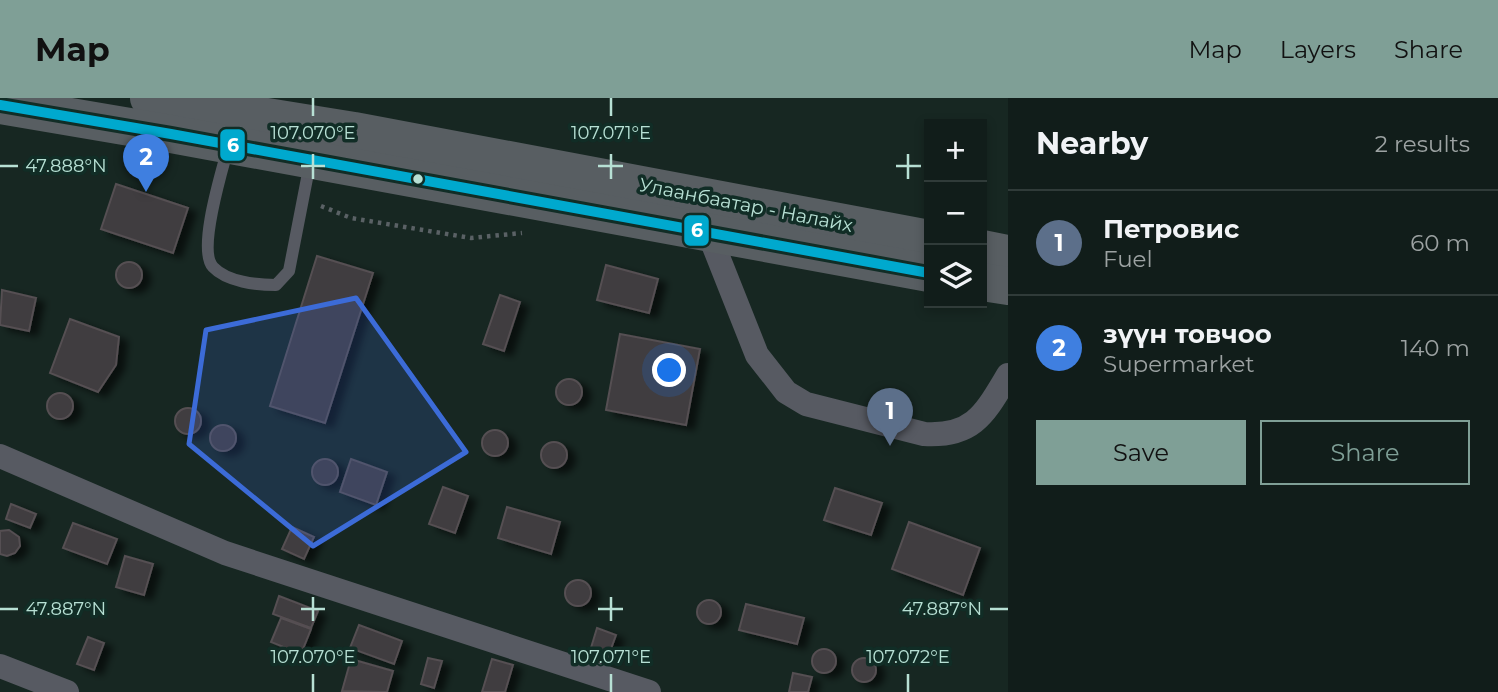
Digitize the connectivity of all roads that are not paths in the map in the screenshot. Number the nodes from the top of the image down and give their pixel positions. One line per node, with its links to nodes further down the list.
1 (149, 98): 6 (highway, Улаанбаатар - Налайх)
2 (0, 105): 3 (highway, Улаанбаатар - Налайх)
3 (229, 145): 4 (highway, Улаанбаатар - Налайх); 4 (lane)
4 (310, 160): 5 (highway, Улаанбаатар - Налайх)
5 (709, 234): 9 (highway, Улаанбаатар - Налайх); 12 (street)
6 (924, 238)
7 (987, 250): 8 (highway)
8 (1008, 254)
9 (924, 272)
10 (987, 283): 11 (highway)
11 (1008, 286)
12 (1008, 375)
13 (0, 456): 16 (street)
14 (0, 666): 15 (street)
15 (67, 692)
16 (649, 692)

